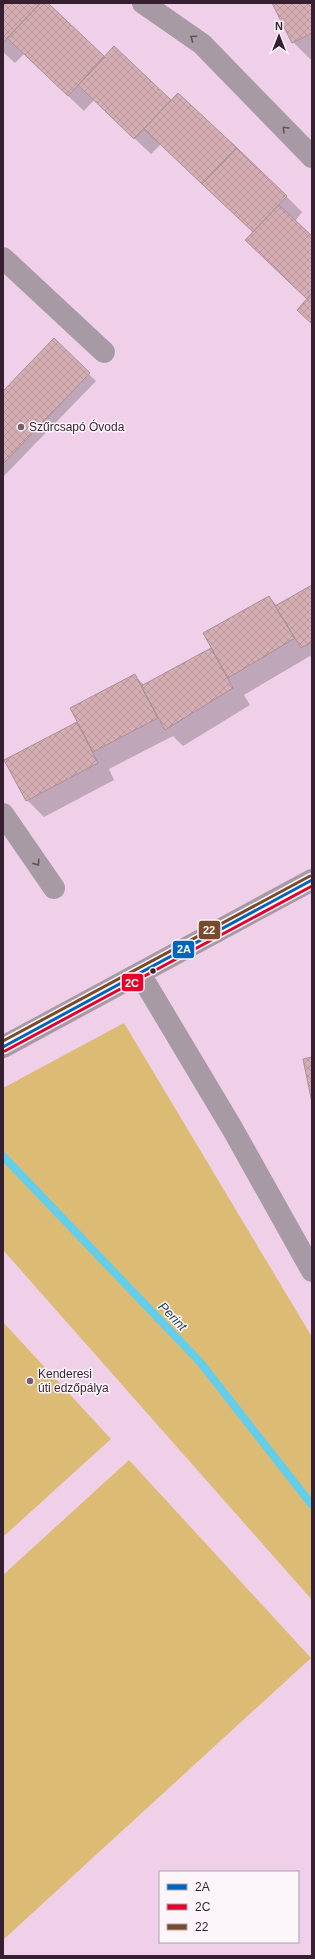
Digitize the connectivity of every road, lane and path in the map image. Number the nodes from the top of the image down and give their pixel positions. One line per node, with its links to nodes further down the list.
1 (143, 3): 2 (street, one-way to 1)
2 (312, 157)
3 (5, 264): 4 (street)
4 (104, 352)
5 (3, 814): 7 (street, one-way to 7)
6 (312, 880): 8 (street)
7 (54, 888)
8 (140, 974): 9 (street); 10 (street)
9 (6, 1045)
10 (312, 1271)

